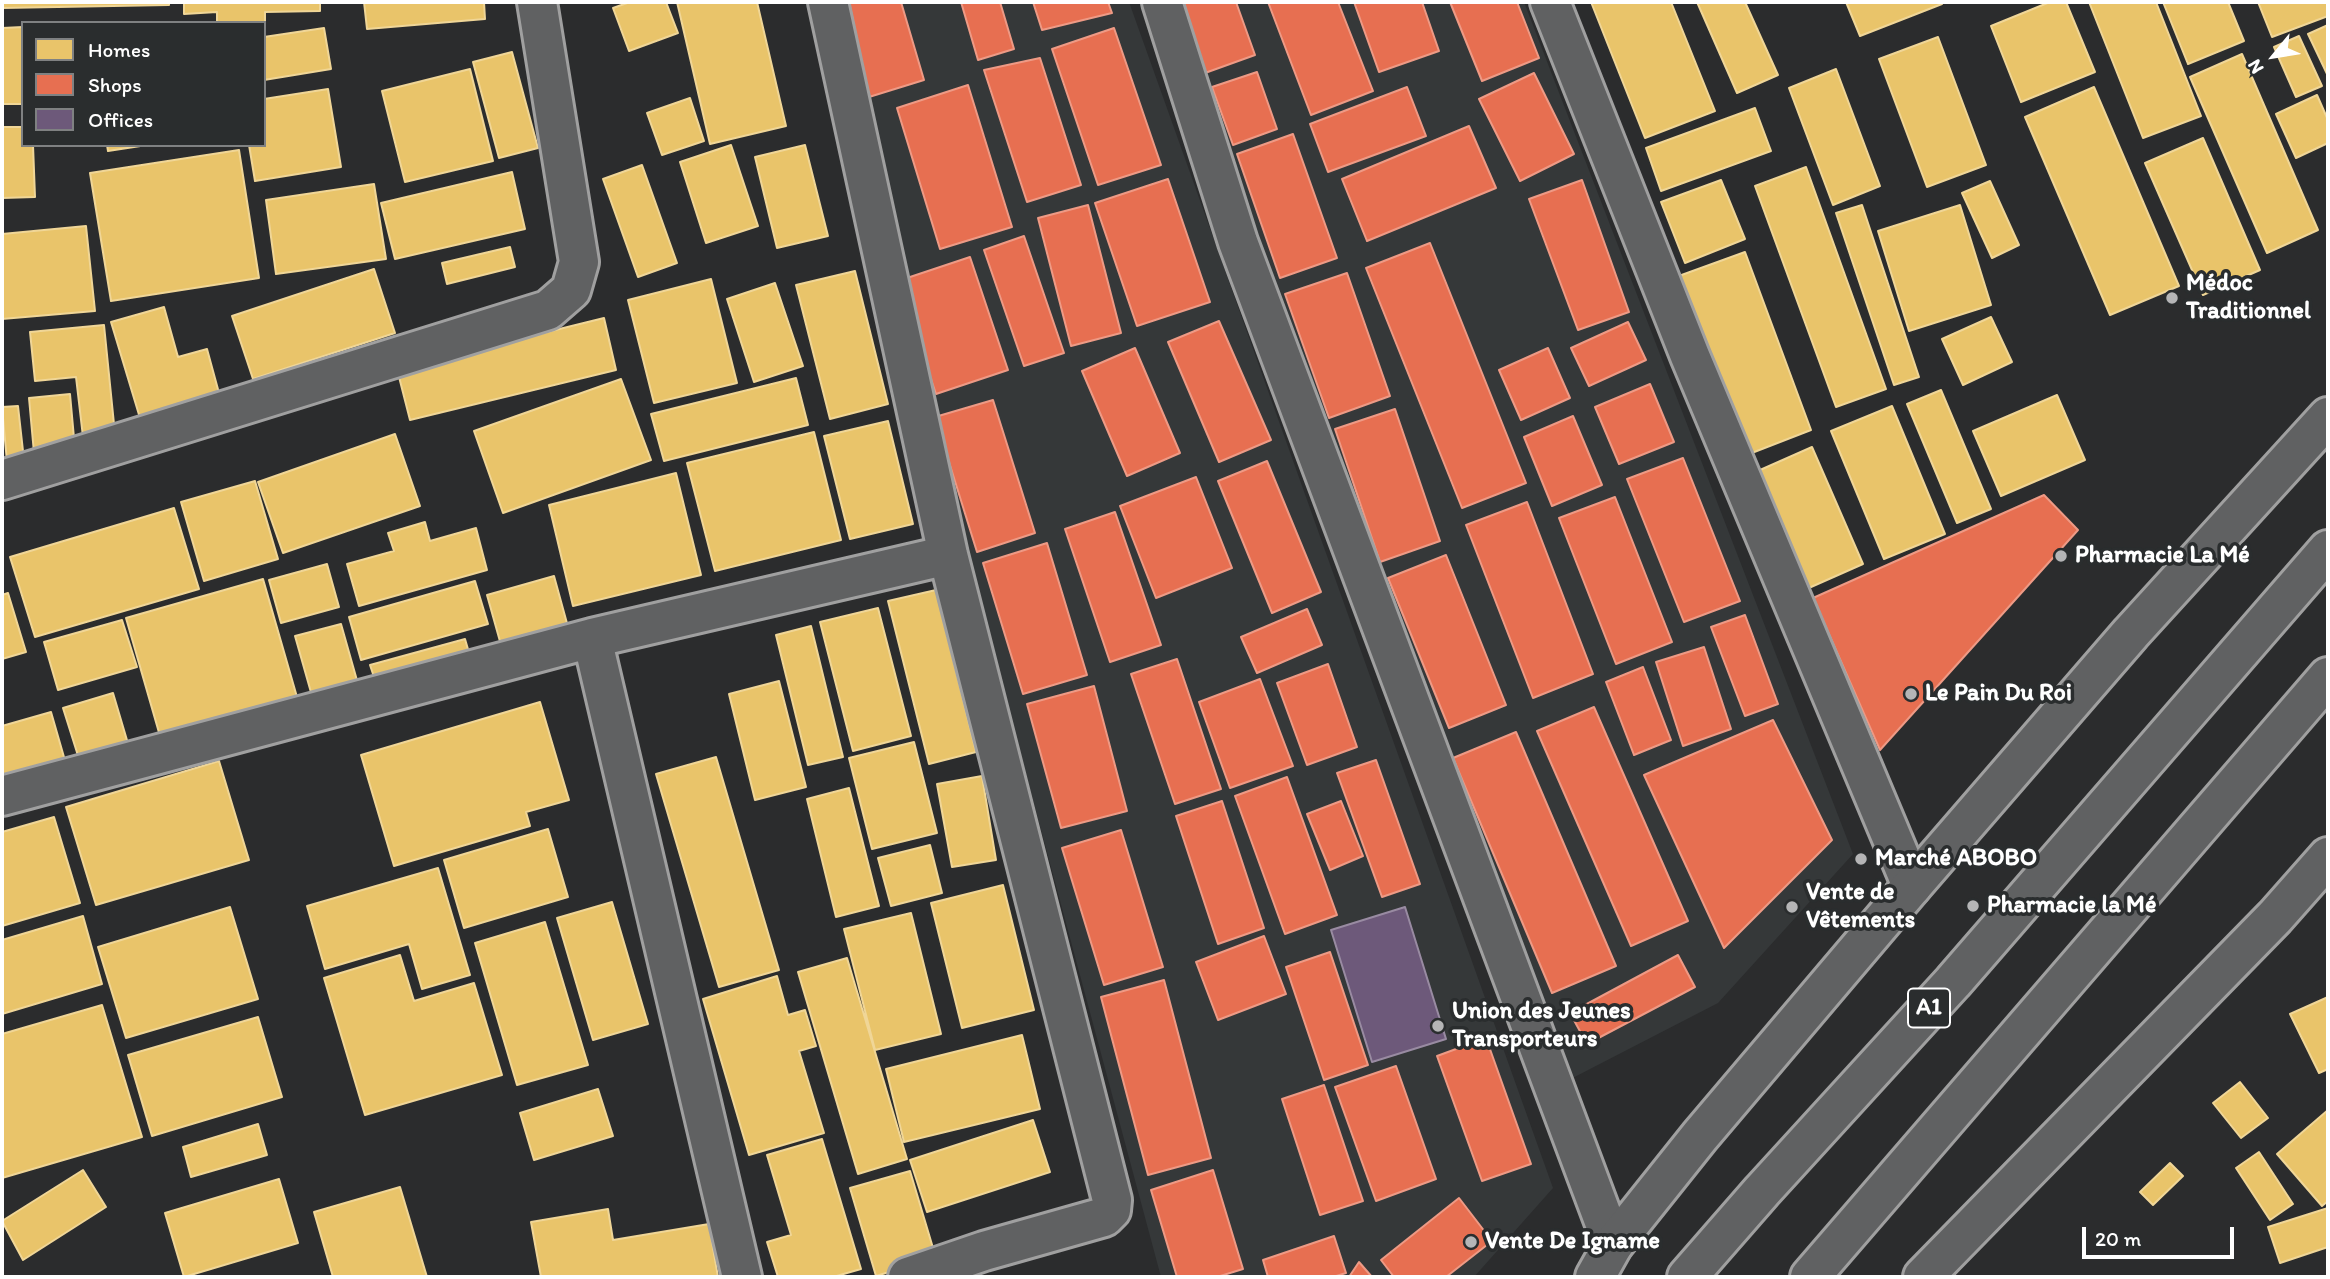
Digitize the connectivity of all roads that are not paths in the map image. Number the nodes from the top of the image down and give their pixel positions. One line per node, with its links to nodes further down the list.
1 (537, 2): 6 (street)
2 (828, 2): 8 (street)
3 (1162, 2): 14 (street)
4 (1550, 2): 13 (street)
5 (2328, 416): 13 (street)
6 (2, 480)
7 (2328, 550): 17 (street, A1)
8 (948, 555): 9 (street); 16 (street)
9 (592, 638): 11 (street); 15 (street)
10 (2328, 677): 18 (street)
11 (2, 796)
12 (2328, 857): 19 (street)
13 (1912, 886): 14 (street)
14 (1604, 1261)
15 (742, 1277)
16 (908, 1277)
17 (1687, 1277)
18 (1810, 1277)
19 (1923, 1277)

